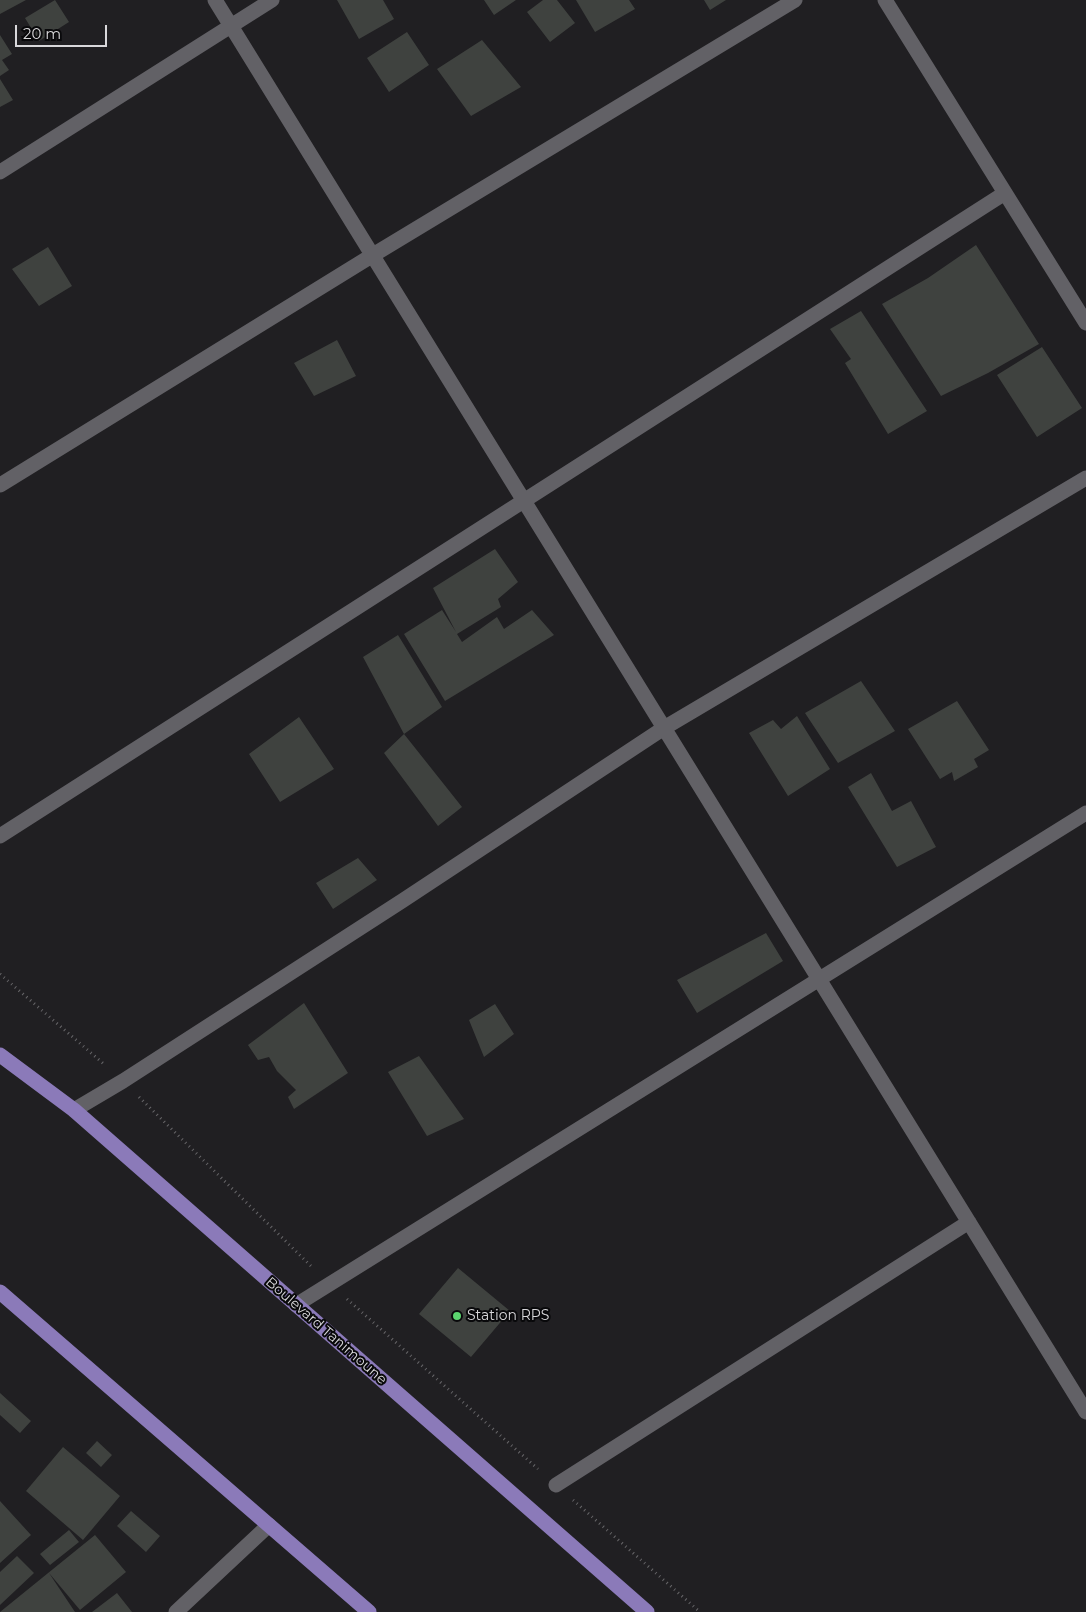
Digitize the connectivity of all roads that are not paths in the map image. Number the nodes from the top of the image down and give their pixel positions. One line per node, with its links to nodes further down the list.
1 (215, 0): 5 (street)
2 (272, 0): 5 (street)
3 (795, 0): 8 (street)
4 (885, 0): 7 (street)
5 (231, 26): 6 (street); 8 (street)
6 (0, 172)
7 (1005, 193): 9 (street); 12 (street)
8 (373, 255): 11 (street); 12 (street)
9 (1086, 323)
10 (1086, 478): 13 (street)
11 (0, 484)
12 (524, 501): 13 (street); 15 (street)
13 (664, 728): 16 (street); 18 (street)
14 (1086, 812): 16 (street)
15 (0, 836)
16 (818, 979): 19 (street); 21 (street)
17 (0, 1055): 18 (main road, Boulevard Tanimoune)
18 (74, 1110): 21 (main road, Boulevard Tanimoune)
19 (969, 1222): 22 (street); 23 (street)
20 (0, 1292): 24 (main road)
21 (296, 1305): 27 (main road, Boulevard Tanimoune)
22 (1086, 1412)
23 (556, 1485)
24 (269, 1525): 25 (street); 26 (main road)
25 (176, 1612)
26 (369, 1612)
27 (647, 1612)

